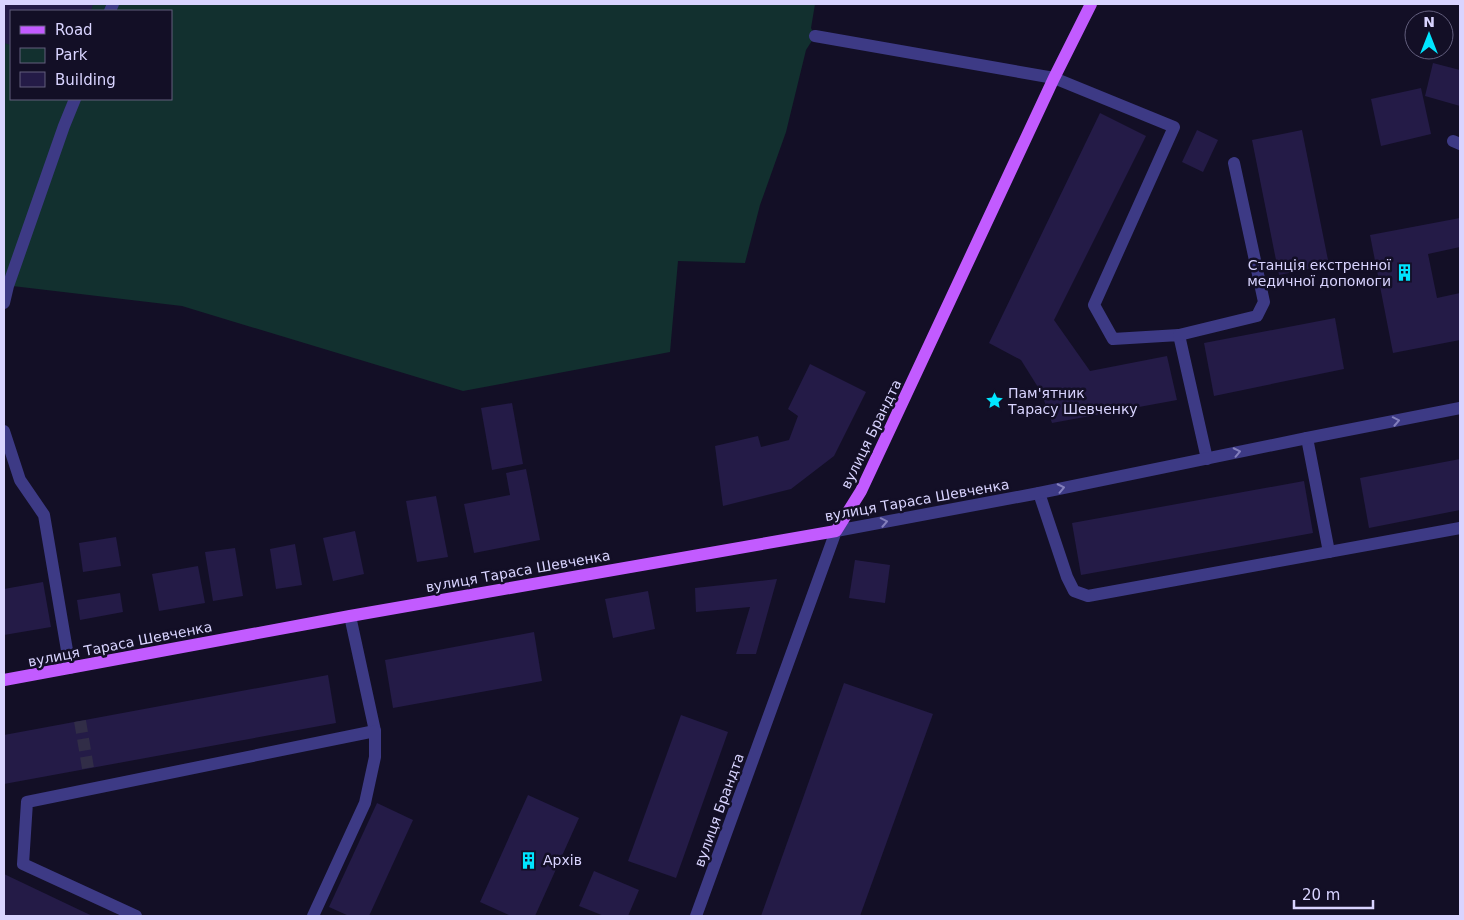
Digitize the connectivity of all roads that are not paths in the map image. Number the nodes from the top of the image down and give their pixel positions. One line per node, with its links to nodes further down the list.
1 (1091, 4): 3 (main road, вулиця Брандта)
2 (815, 36): 3 (street)
3 (1054, 78): 7 (street); 14 (main road, вулиця Брандта)
4 (75, 100): 6 (street)
5 (1234, 163): 7 (street)
6 (4, 303)
7 (1179, 334): 11 (street)
8 (1460, 408): 10 (street, вулиця Тараса Шевченка, one-way to 8)
9 (4, 431): 17 (street)
10 (1307, 438): 11 (street, вулиця Тараса Шевченка, one-way to 10); 15 (street)
11 (1207, 459): 12 (street, вулиця Тараса Шевченка, one-way to 11)
12 (1039, 493): 14 (street, вулиця Тараса Шевченка, one-way to 12); 15 (street)
13 (1460, 528): 15 (street)
14 (836, 531): 16 (main road, вулиця Тараса Шевченка); 22 (street, вулиця Брандта)
15 (1329, 552)
16 (350, 616): 17 (main road, вулиця Тараса Шевченка); 19 (street)
17 (70, 668): 18 (main road, вулиця Тараса Шевченка)
18 (4, 680)
19 (375, 731): 20 (street); 21 (street)
20 (136, 916)
21 (313, 916)
22 (696, 916)

